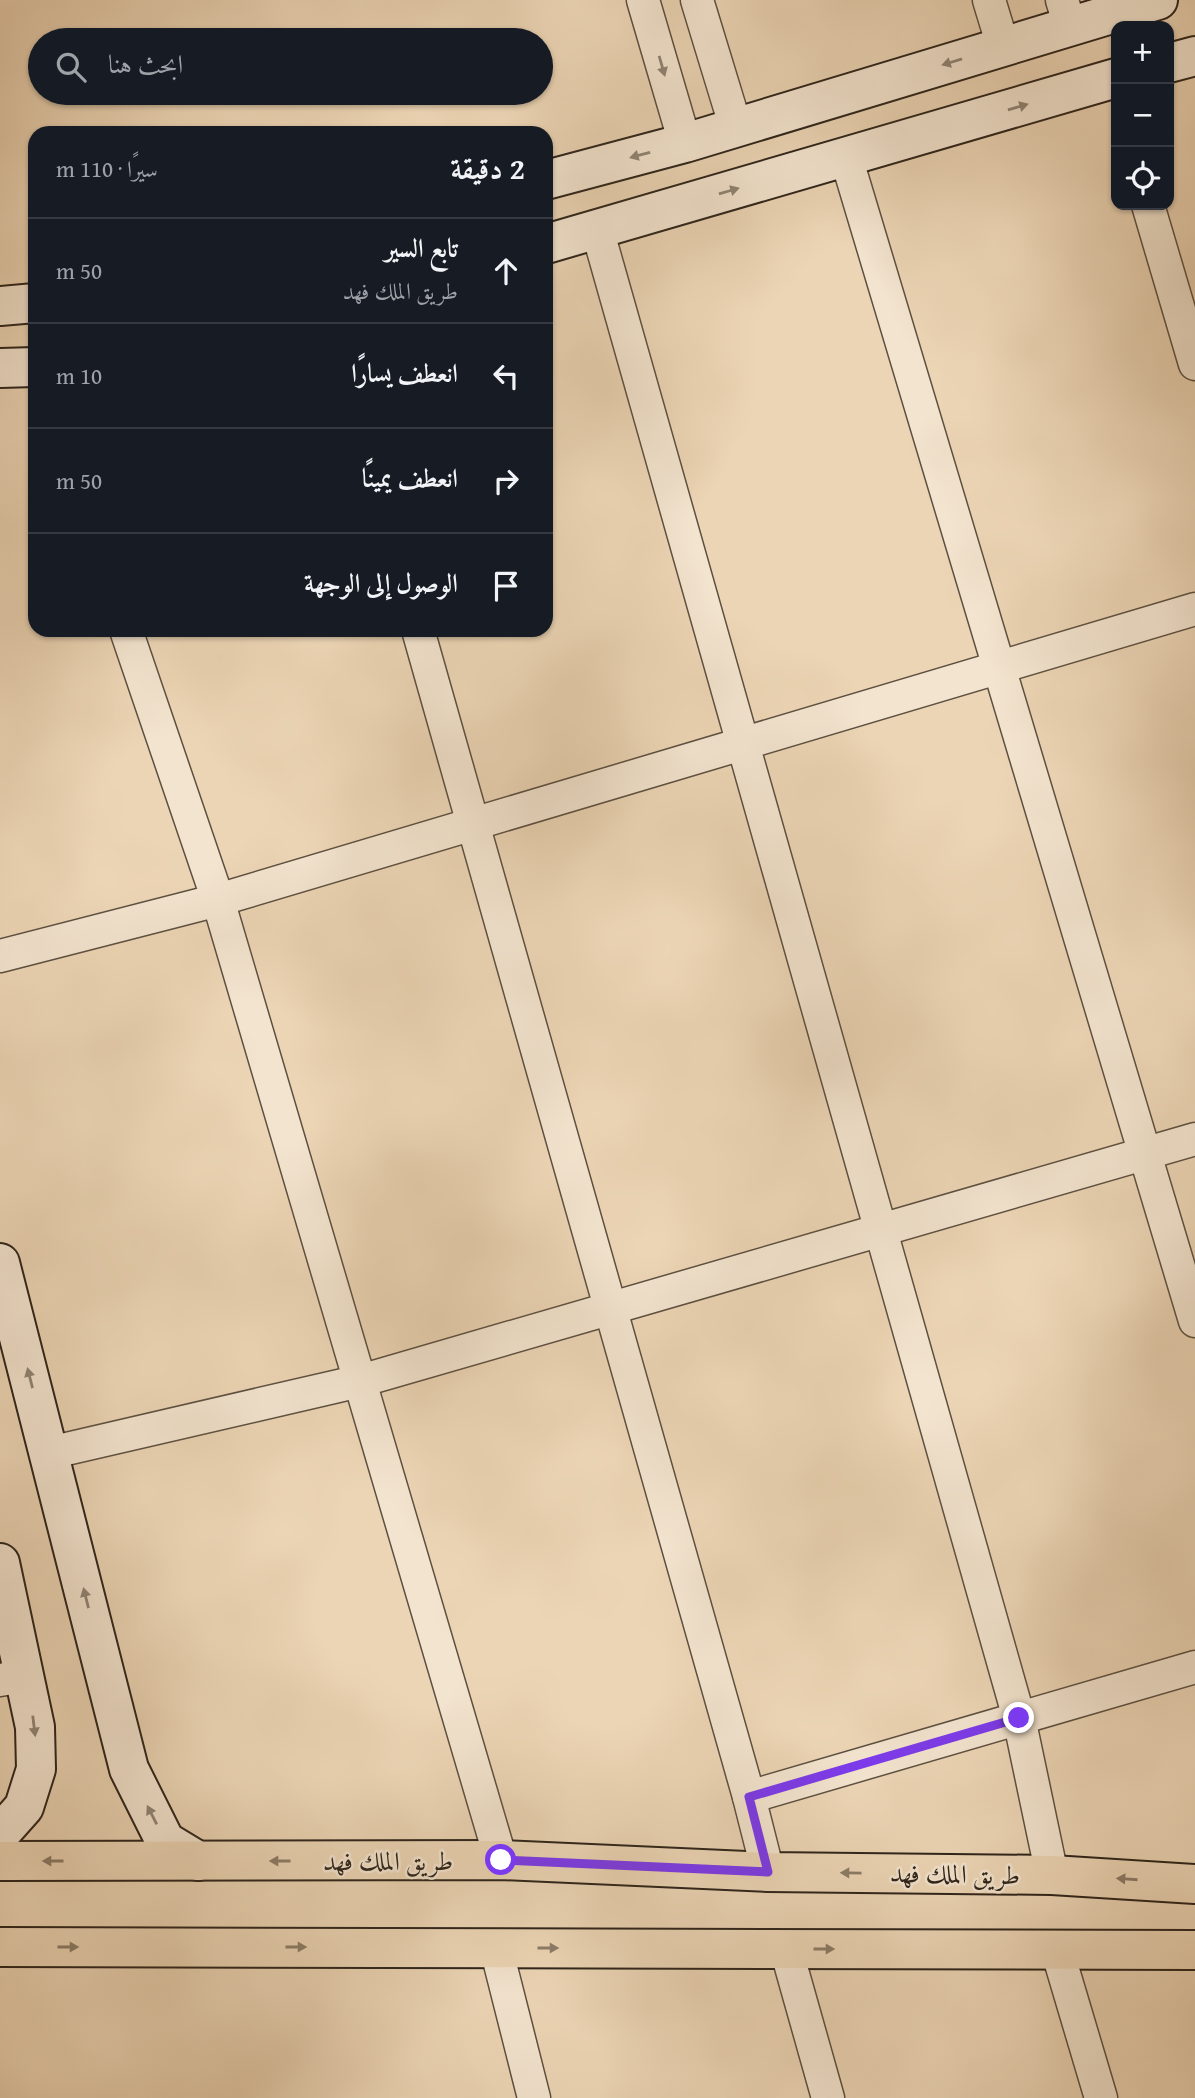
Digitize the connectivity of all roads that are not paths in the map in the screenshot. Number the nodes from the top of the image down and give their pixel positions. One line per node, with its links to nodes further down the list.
1 (643, 0): 11 (street, one-way to 11)
2 (697, 0): 10 (street)
3 (989, 0): 6 (street)
4 (1158, 0): 5 (street)
5 (1066, 13): 6 (street)
6 (1003, 46): 10 (street, one-way to 10)
7 (1195, 55): 8 (street)
8 (1174, 61)
9 (1111, 87): 12 (street, one-way to 9)
10 (736, 128): 11 (street)
11 (685, 143): 13 (street, one-way to 13)
12 (846, 157): 15 (street, one-way to 12); 23 (street)
13 (553, 178)
14 (1149, 210): 19 (street)
15 (597, 229): 16 (street); 24 (street)
16 (553, 242)
17 (28, 304): 18 (street)
18 (0, 306)
19 (1195, 363)
20 (1195, 610): 23 (street)
21 (128, 637): 26 (street)
22 (420, 637): 25 (street)
23 (1000, 668): 24 (street); 29 (street)
24 (743, 744): 25 (street); 30 (street)
25 (473, 825): 26 (street); 32 (street)
26 (218, 900): 27 (street); 34 (street)
27 (0, 956)
28 (1195, 1139): 29 (street)
29 (1144, 1152): 30 (street); 33 (street)
30 (881, 1230): 32 (street); 39 (street)
31 (0, 1263): 35 (street, one-way to 31)
32 (610, 1308): 34 (street); 40 (street)
33 (1195, 1321)
34 (360, 1381): 35 (street); 42 (street)
35 (49, 1453): 44 (street, one-way to 35)
36 (0, 1563): 38 (street)
37 (1195, 1667): 39 (street)
38 (12, 1678): 41 (street, one-way to 41)
39 (1019, 1718): 40 (street); 46 (street)
40 (749, 1797): 45 (street)
41 (0, 1834)
42 (501, 1860): 44 (main road, طريق الملك فهد, one-way to 44); 45 (main road, طريق الملك فهد)
43 (0, 1861): 44 (main road, طريق الملك فهد, one-way to 43)
44 (198, 1861)
45 (768, 1872): 46 (main road, طريق الملك فهد, one-way to 45)
46 (1052, 1875): 47 (main road, طريق الملك فهد, one-way to 46)
47 (1195, 1884)
48 (0, 1947): 49 (main road, one-way to 49)
49 (496, 1948): 50 (main road, one-way to 50); 53 (street)
50 (786, 1949): 51 (main road, one-way to 51); 54 (street)
51 (1057, 1950): 52 (main road); 55 (street)
52 (1195, 1950)
53 (534, 2098)
54 (828, 2098)
55 (1101, 2098)

